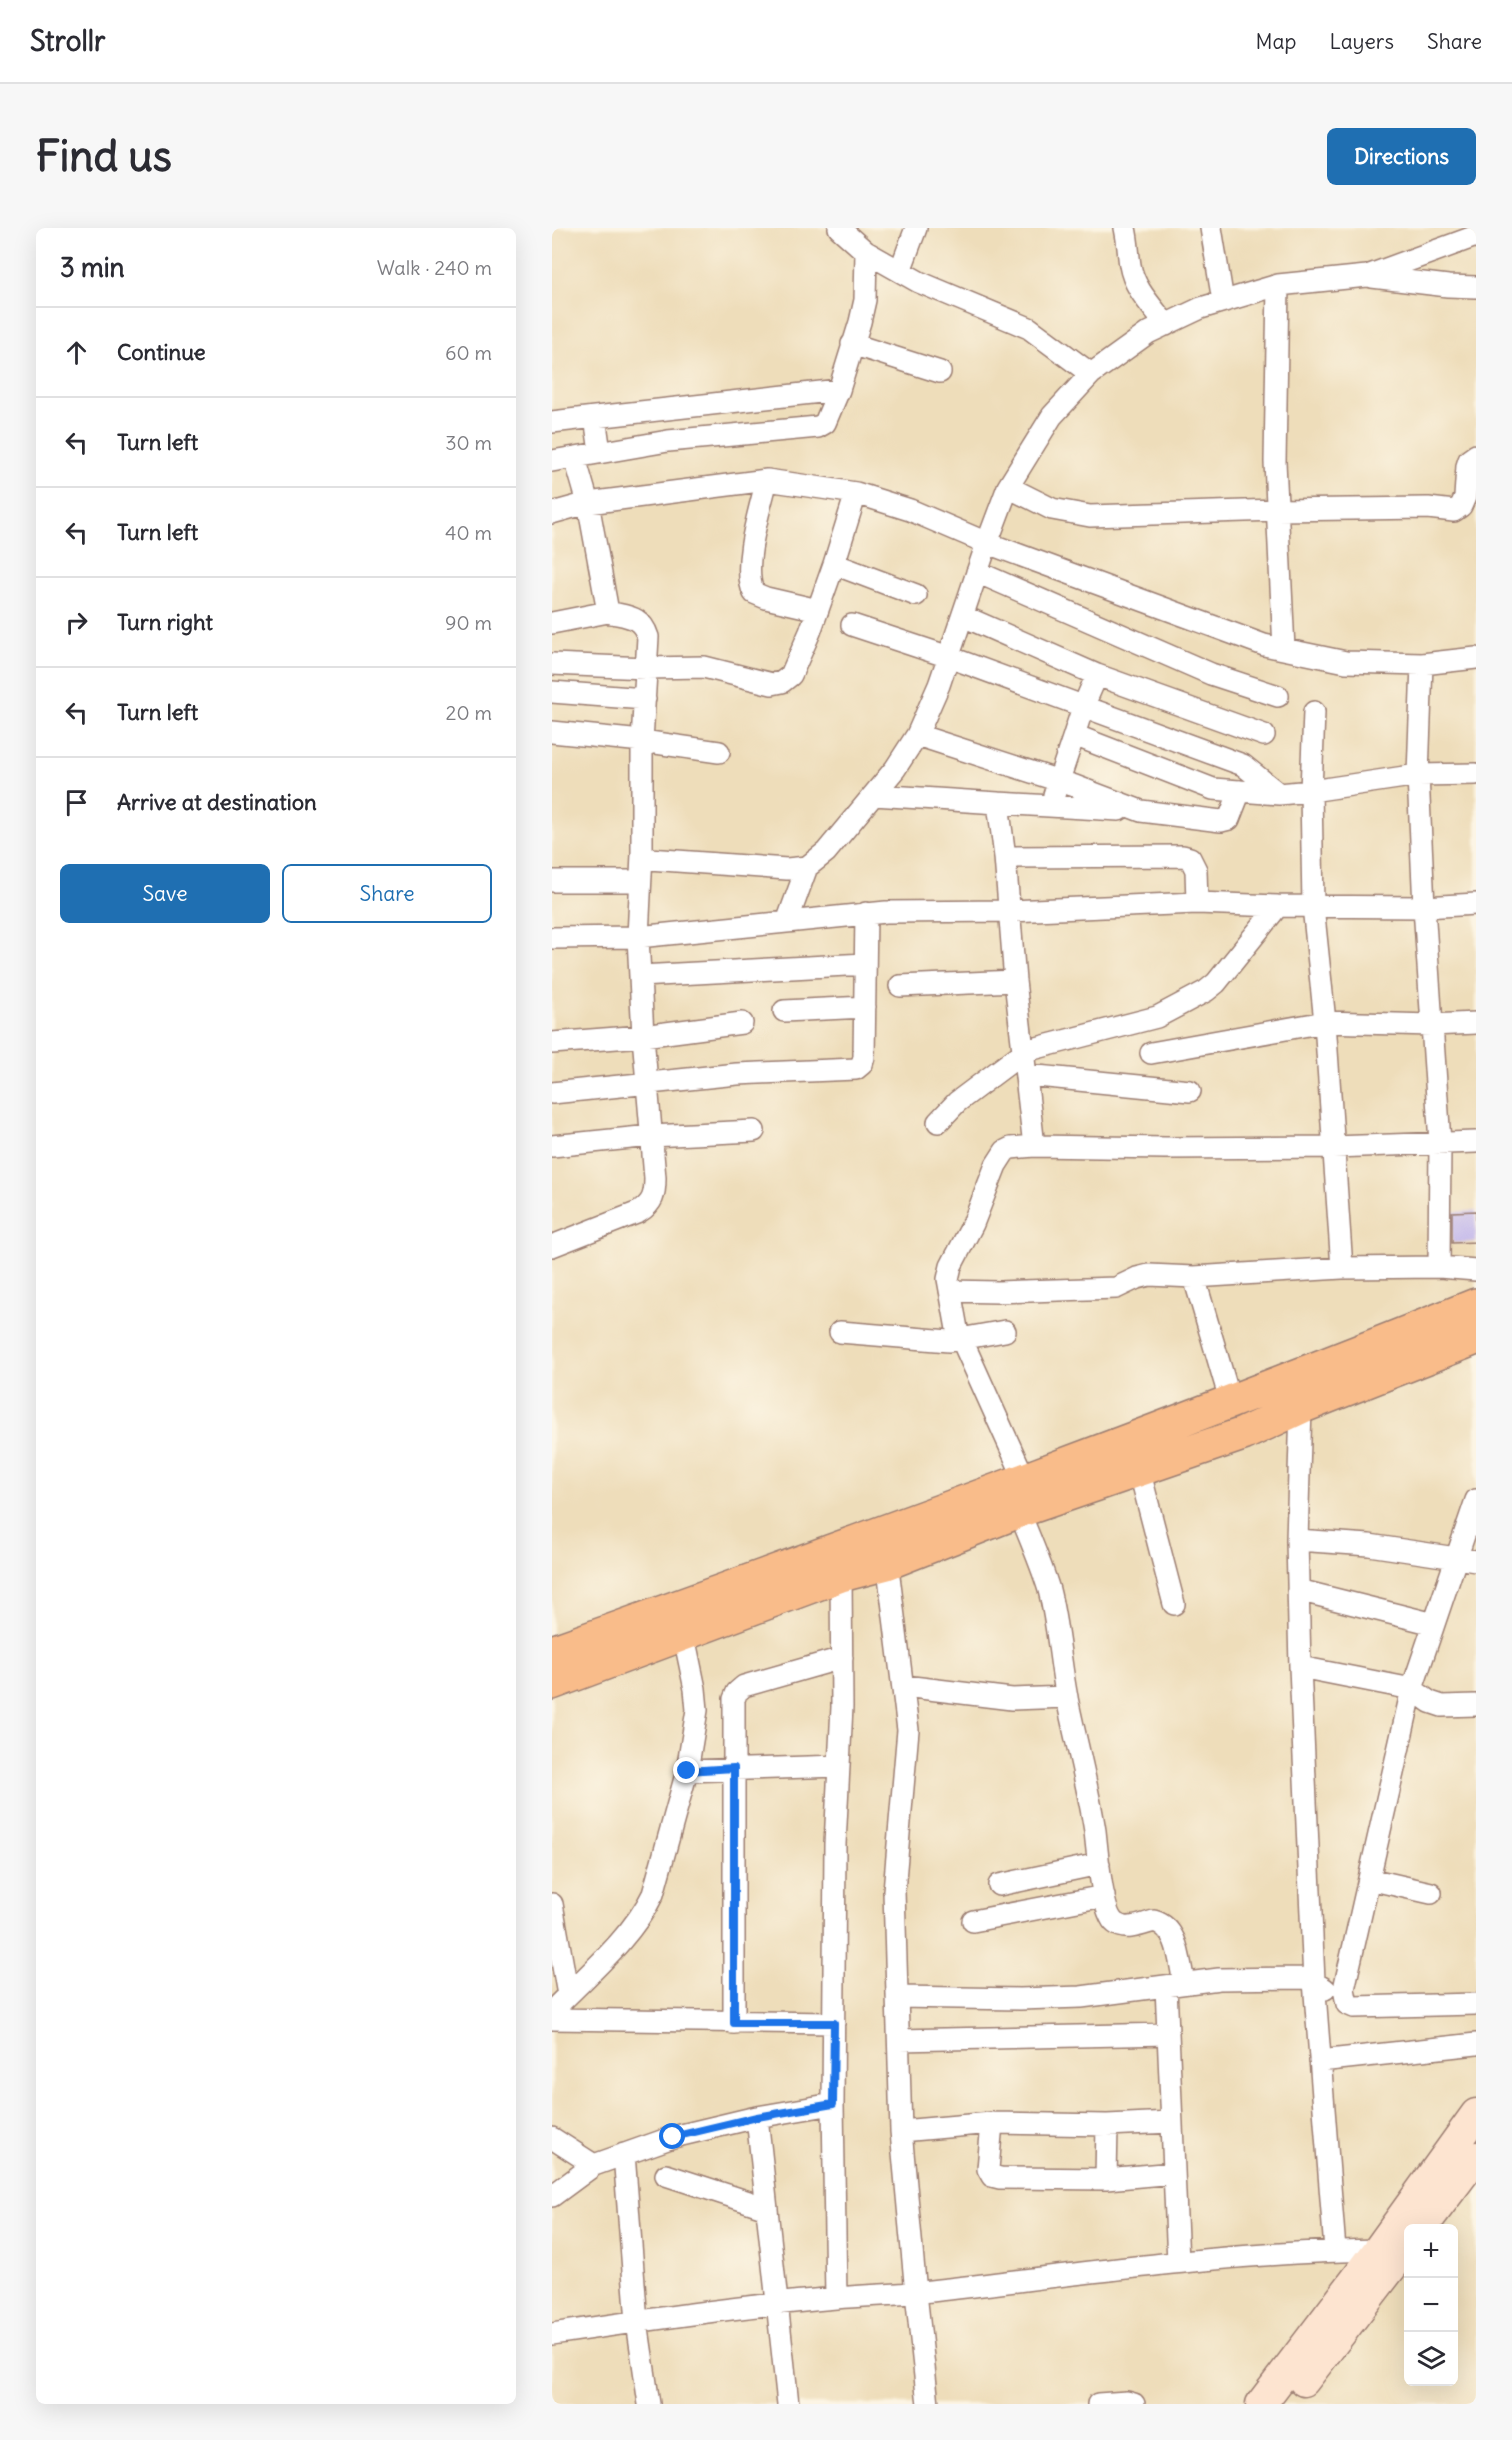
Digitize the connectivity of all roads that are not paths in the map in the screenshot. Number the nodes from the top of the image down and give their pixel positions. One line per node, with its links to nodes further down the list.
1 (839, 228): 6 (street)
2 (916, 228): 7 (street)
3 (1125, 228): 12 (street)
4 (1211, 228): 11 (street)
5 (1476, 236): 8 (street)
6 (866, 252): 7 (street); 13 (street)
7 (900, 271): 15 (street)
8 (1367, 276): 9 (street); 10 (street)
9 (1278, 285): 11 (street); 27 (street)
10 (1476, 287)
11 (1223, 302): 12 (street)
12 (1166, 325): 15 (street)
13 (852, 344): 14 (street); 16 (street)
14 (940, 372)
15 (1091, 374): 24 (street)
16 (839, 390): 17 (street); 19 (street)
17 (595, 417): 18 (street); 19 (street)
18 (552, 422)
19 (600, 452): 21 (street)
20 (1476, 455): 27 (street)
21 (575, 458): 22 (street); 26 (street)
22 (552, 461)
23 (767, 480): 25 (street); 26 (street); 33 (street)
24 (1008, 487): 27 (street); 29 (street)
25 (856, 493): 29 (street); 30 (street)
26 (588, 503): 28 (street); 34 (street)
27 (1276, 510): 38 (street)
28 (552, 513)
29 (987, 543): 31 (street); 38 (street)
30 (834, 564): 32 (street); 33 (street)
31 (977, 572): 35 (street); 46 (street)
32 (916, 595)
33 (818, 610): 43 (street)
34 (608, 612): 36 (street); 43 (street)
35 (963, 616): 39 (street); 44 (street)
36 (552, 623)
37 (852, 625): 39 (street)
38 (1284, 649): 42 (street)
39 (949, 657): 48 (street); 51 (street)
40 (1476, 658): 42 (street)
41 (552, 664): 43 (street)
42 (1422, 664): 57 (street)
43 (646, 668): 47 (street)
44 (1097, 675): 48 (street); 53 (street)
45 (552, 692): 47 (street)
46 (1278, 696)
47 (645, 699): 54 (street)
48 (1083, 707): 52 (street); 61 (street)
49 (1314, 712): 60 (street)
50 (552, 732): 54 (street)
51 (917, 735): 58 (street); 62 (street)
52 (1074, 735): 58 (street); 59 (street)
53 (1263, 735)
54 (642, 741): 55 (street); 66 (street)
55 (719, 752)
56 (1476, 774): 57 (street)
57 (1418, 775): 60 (street); 75 (street)
58 (1059, 781): 64 (street); 65 (street)
59 (1240, 791): 61 (street); 65 (street)
60 (1311, 791): 61 (street); 74 (street)
61 (1279, 794)
62 (874, 795): 63 (street); 68 (street)
63 (998, 803): 64 (street); 67 (street)
64 (1051, 806): 65 (street)
65 (1141, 811)
66 (642, 854): 68 (street); 70 (street)
67 (1005, 857): 71 (street); 76 (street)
68 (807, 867): 78 (street)
69 (552, 881): 70 (street)
70 (640, 881): 80 (street)
71 (1197, 903): 73 (street); 76 (street)
72 (1476, 904): 75 (street)
73 (1278, 906): 74 (street); 93 (street)
74 (1313, 906): 75 (street); 87 (street)
75 (1424, 907): 90 (street)
76 (1010, 911): 77 (street); 83 (street)
77 (866, 913): 78 (street); 81 (street)
78 (787, 922): 80 (street)
79 (552, 938): 80 (street)
80 (638, 938): 82 (street)
81 (866, 964): 82 (street); 85 (street)
82 (640, 976): 91 (street)
83 (1015, 981): 84 (street); 93 (street)
84 (900, 986)
85 (865, 1007): 86 (street); 96 (street)
86 (784, 1011)
87 (1325, 1022): 90 (street); 94 (street); 106 (street)
88 (742, 1023): 91 (street)
89 (1476, 1023): 90 (street)
90 (1431, 1025): 102 (street)
91 (643, 1036): 92 (street); 96 (street)
92 (552, 1043)
93 (1025, 1051): 95 (street); 99 (street)
94 (1151, 1053)
95 (1027, 1075): 97 (street); 105 (street)
96 (646, 1083): 98 (street); 101 (street)
97 (1191, 1091)
98 (552, 1093)
99 (938, 1122)
100 (754, 1131): 101 (street)
101 (651, 1136): 104 (street); 107 (street)
102 (1440, 1142): 103 (street); 106 (street); 108 (street)
103 (1476, 1142)
104 (552, 1146)
105 (1034, 1146): 106 (street); 112 (street)
106 (1333, 1147): 109 (street)
107 (552, 1246)
108 (1439, 1267): 109 (street); 110 (street)
109 (1342, 1268): 111 (street)
110 (1476, 1270)
111 (1194, 1277): 112 (street); 118 (street)
112 (950, 1291): 117 (street)
113 (1476, 1305): 118 (main road)
114 (1005, 1331): 117 (street)
115 (840, 1332): 117 (street)
116 (1476, 1338): 119 (main road)
117 (962, 1340): 121 (street)
118 (1231, 1403): 121 (main road)
119 (1301, 1407): 120 (main road); 123 (street)
120 (1139, 1469): 121 (main road); 128 (street)
121 (1018, 1492): 124 (main road); 137 (street)
122 (1476, 1500): 125 (street)
123 (1297, 1540): 125 (street); 127 (street)
124 (885, 1548): 126 (main road); 129 (main road); 135 (street)
125 (1466, 1560): 130 (street)
126 (841, 1575): 129 (main road); 132 (street)
127 (1298, 1590): 130 (street); 133 (street)
128 (1174, 1604)
129 (680, 1620): 131 (main road); 134 (main road); 141 (street)
130 (1434, 1624): 136 (street)
131 (552, 1652)
132 (842, 1658): 139 (street); 140 (street)
133 (1300, 1667): 136 (street); 149 (street)
134 (552, 1683)
135 (904, 1686): 137 (street); 152 (street)
136 (1412, 1689): 138 (street); 143 (street)
137 (1067, 1697): 142 (street)
138 (1476, 1705)
139 (839, 1766): 140 (street); 158 (street)
140 (734, 1768): 141 (street); 157 (street)
141 (687, 1771): 151 (street)
142 (1099, 1864): 144 (street); 146 (street)
143 (1369, 1879): 145 (street); 153 (street)
144 (999, 1885)
145 (1431, 1893)
146 (1104, 1896): 148 (street); 150 (street)
147 (552, 1904): 151 (street)
148 (973, 1922)
149 (1314, 1981): 150 (street); 153 (street); 162 (street)
150 (1175, 1985): 152 (street); 159 (street)
151 (568, 1995): 155 (street)
152 (898, 1997): 160 (street)
153 (1347, 2004): 154 (street)
154 (1476, 2004)
155 (552, 2011)
156 (552, 2019): 157 (street)
157 (734, 2023): 158 (street)
158 (834, 2023): 163 (street)
159 (1168, 2034): 160 (street); 166 (street)
160 (899, 2040): 169 (street)
161 (1476, 2044): 162 (street)
162 (1320, 2061): 182 (street)
163 (833, 2104): 165 (street); 185 (street)
164 (1476, 2114): 179 (street)
165 (757, 2117): 171 (street); 178 (street)
166 (1172, 2122): 168 (street); 174 (street)
167 (992, 2123): 168 (street); 169 (street); 176 (street)
168 (1107, 2125): 176 (street)
169 (901, 2131): 184 (street)
170 (552, 2138): 173 (street)
171 (624, 2154): 173 (street); 187 (street)
172 (1476, 2157): 180 (street)
173 (594, 2165): 177 (street)
174 (1174, 2173): 176 (street); 183 (street)
175 (666, 2175): 178 (street)
176 (1106, 2179)
177 (552, 2196)
178 (766, 2208): 186 (street)
179 (1415, 2224)
180 (1421, 2224)
181 (1404, 2244): 182 (street); 194 (street); 195 (street)
182 (1335, 2250): 183 (street)
183 (1178, 2262): 184 (street)
184 (915, 2293): 185 (street); 191 (street)
185 (836, 2298): 186 (street)
186 (776, 2304): 187 (street); 190 (street)
187 (637, 2322): 188 (street); 189 (street)
188 (552, 2334)
189 (649, 2404)
190 (788, 2404)
191 (928, 2404)
192 (1098, 2404): 193 (street)
193 (1134, 2404)
194 (1261, 2404)
195 (1286, 2404)

